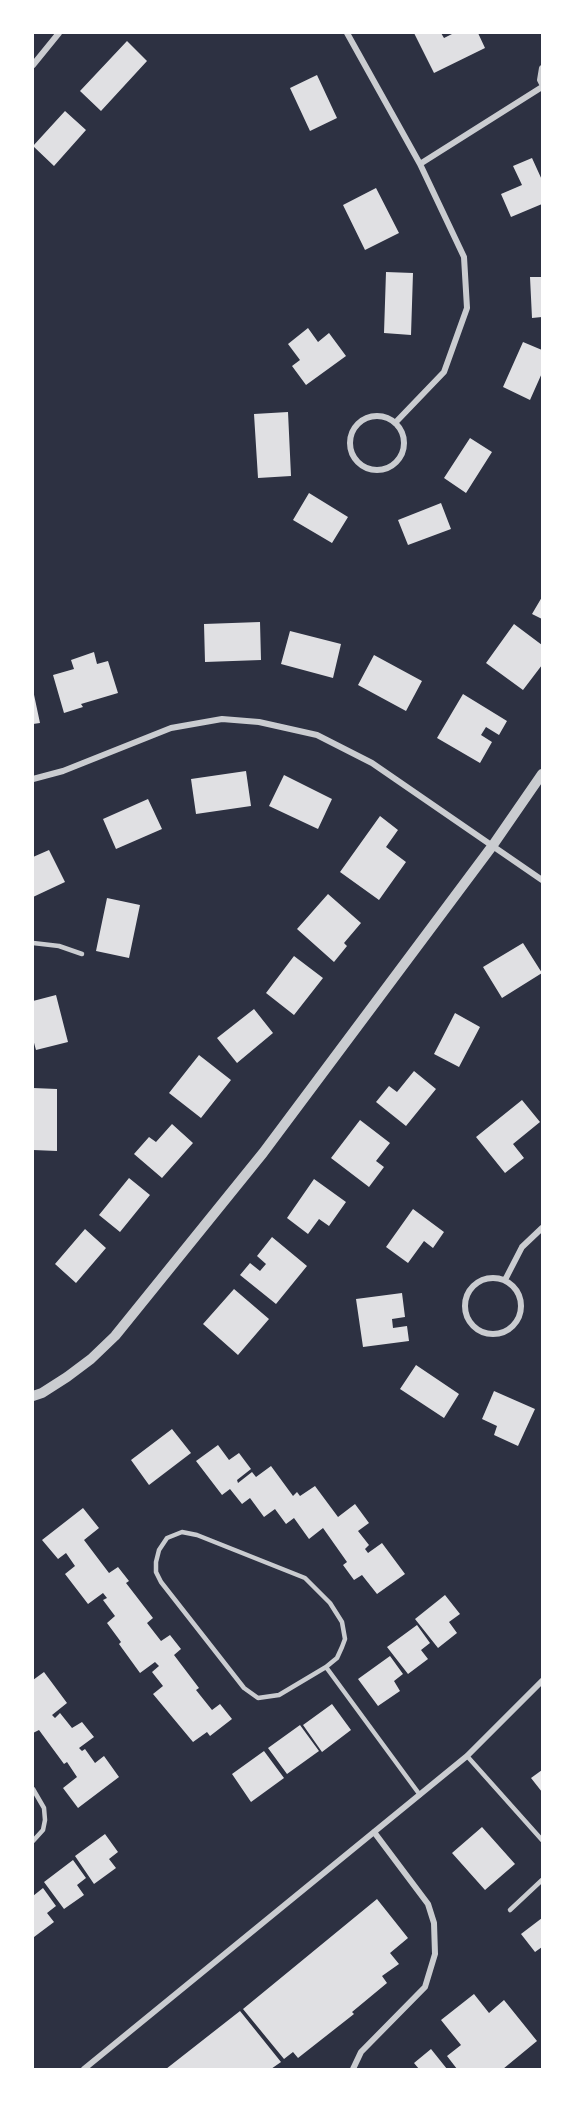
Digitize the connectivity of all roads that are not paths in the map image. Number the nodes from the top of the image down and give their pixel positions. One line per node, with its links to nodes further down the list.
1 (60, 33): 3 (street)
2 (347, 33): 6 (street)
3 (33, 65)
4 (542, 68): 5 (street)
5 (542, 86): 6 (street)
6 (420, 164): 7 (street)
7 (395, 423): 7 (street)
8 (542, 774): 10 (street)
9 (33, 779): 10 (street)
10 (493, 845): 11 (street); 16 (street)
11 (542, 880)
12 (33, 943): 13 (lane)
13 (82, 954)
14 (542, 1228): 15 (street)
15 (506, 1280): 15 (street)
16 (33, 1396)
17 (326, 1667): 17 (lane); 21 (lane)
18 (542, 1681): 19 (street)
19 (467, 1756): 21 (street); 23 (lane)
20 (33, 1789): 24 (lane)
21 (420, 1795): 22 (street)
22 (374, 1832): 27 (street); 28 (street)
23 (542, 1840)
24 (33, 1841)
25 (542, 1880): 26 (lane)
26 (510, 1910)
27 (84, 2069)
28 (353, 2069)

